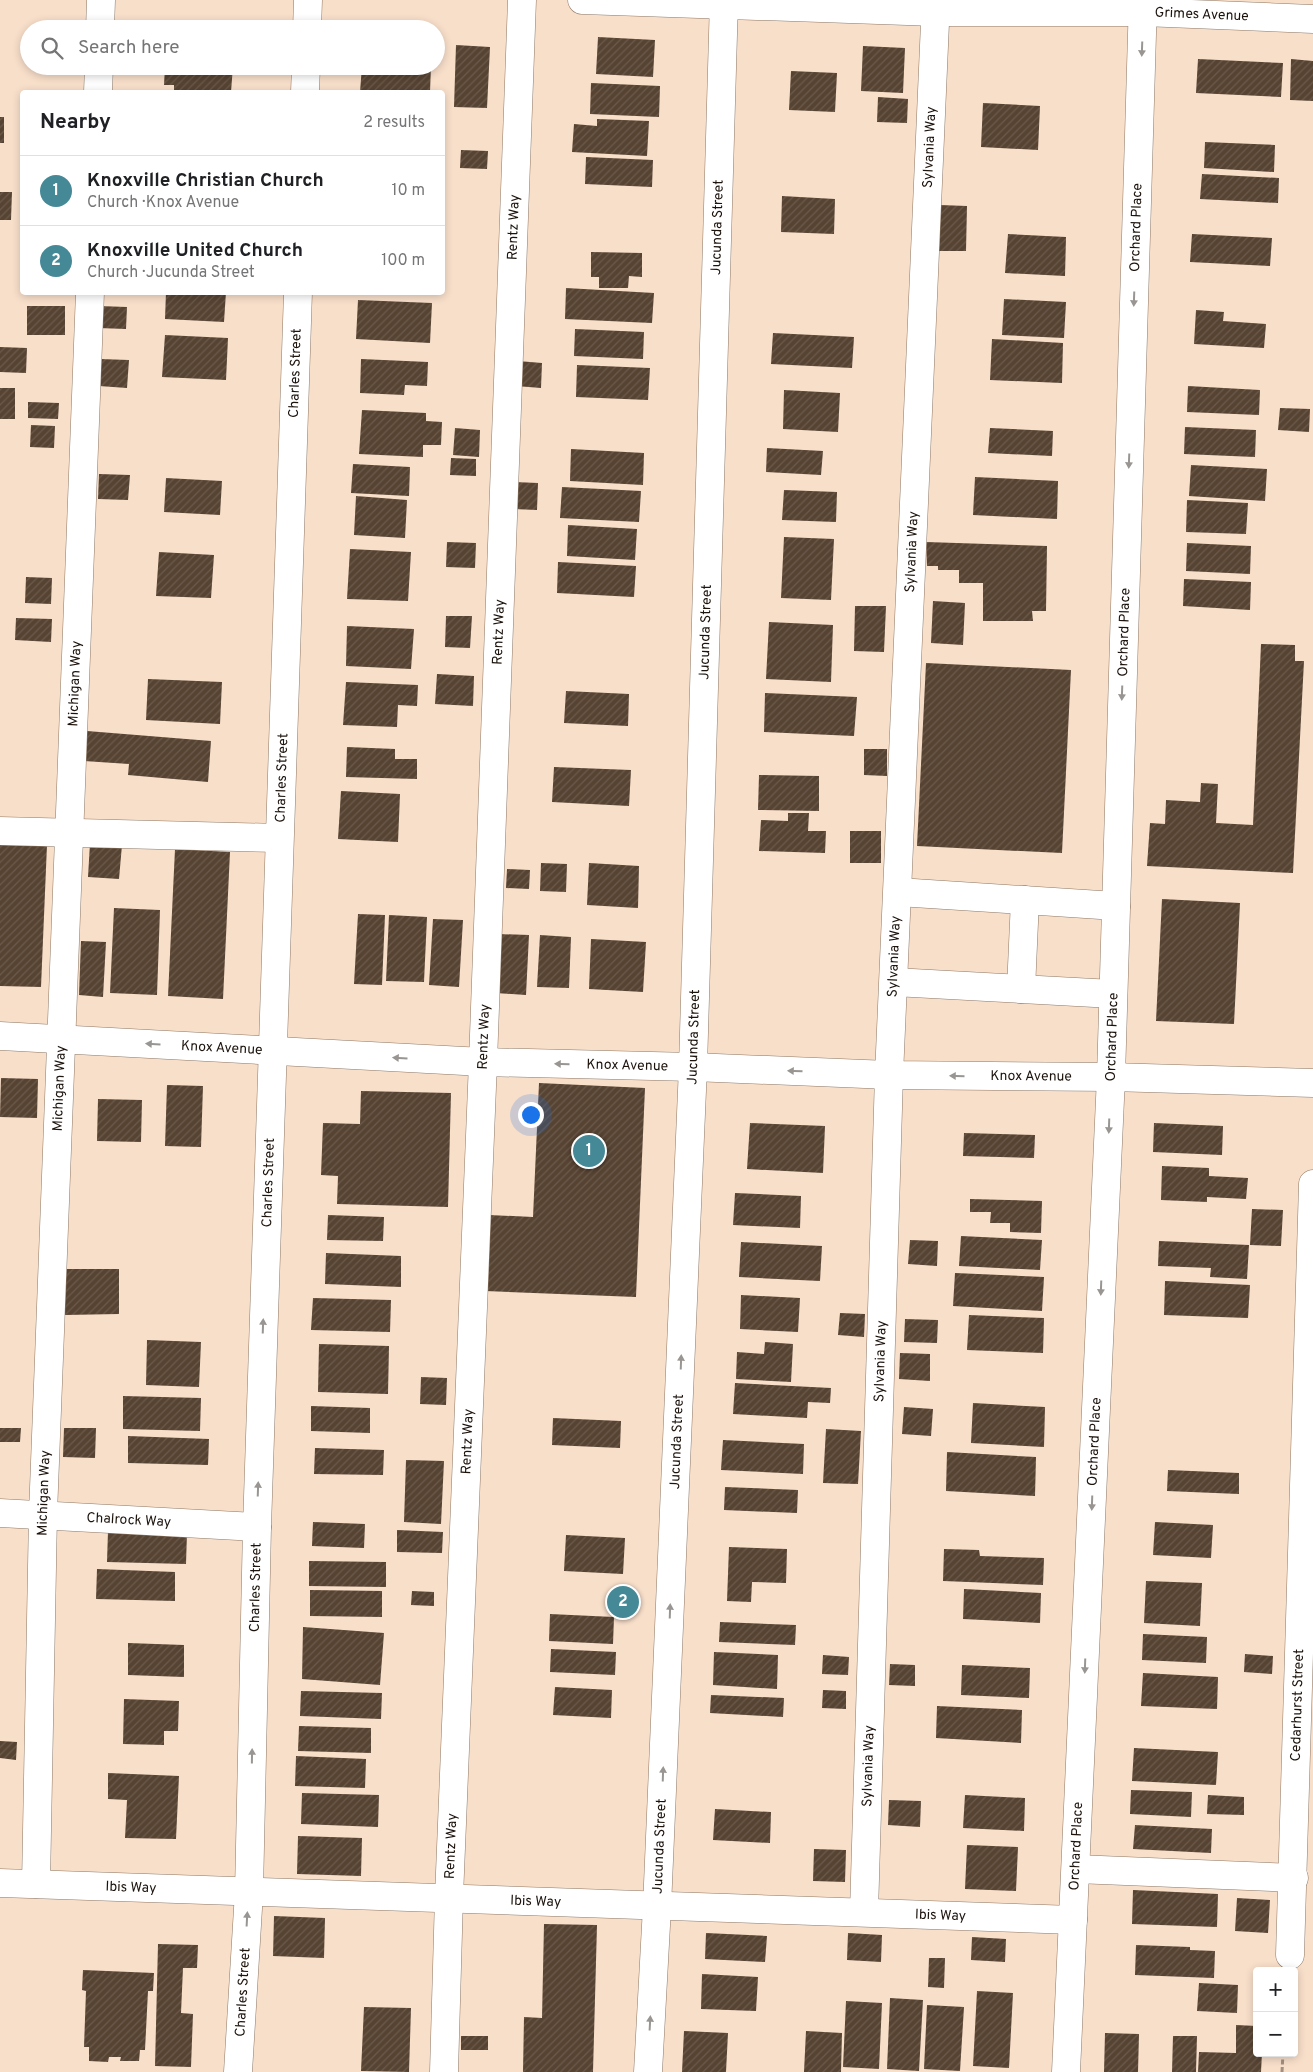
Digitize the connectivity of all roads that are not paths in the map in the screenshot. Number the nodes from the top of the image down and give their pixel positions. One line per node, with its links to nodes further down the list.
1 (101, 0): 9 (street)
2 (308, 0): 10 (street)
3 (522, 0): 29 (street, Rentz Way)
4 (582, 0): 5 (street, Grimes Avenue)
5 (724, 3): 6 (street, Grimes Avenue); 30 (street, Jucunda Street)
6 (936, 6): 7 (street, Grimes Avenue); 20 (street, Sylvania Way)
7 (1143, 6): 8 (street, Grimes Avenue); 22 (street, Orchard Place, one-way to 22)
8 (1313, 19)
9 (100, 20)
10 (307, 20)
11 (99, 75): 13 (street)
12 (306, 75): 14 (street)
13 (98, 90)
14 (305, 90)
15 (90, 295): 18 (street, Michigan Way)
16 (298, 295): 19 (street, Charles Street)
17 (0, 831): 18 (street)
18 (68, 832): 19 (street); 27 (street, Michigan Way)
19 (279, 838): 28 (street, Charles Street)
20 (898, 892): 21 (street); 23 (street, Sylvania Way)
21 (1025, 900): 22 (street); 24 (street)
22 (1116, 906): 25 (street, Orchard Place)
23 (894, 982): 24 (street); 31 (street, Sylvania Way)
24 (1021, 989): 25 (street)
25 (1113, 994): 32 (street, Orchard Place)
26 (0, 1036): 27 (street, Knox Avenue)
27 (61, 1039): 28 (street, Knox Avenue, one-way to 27); 36 (street, Michigan Way)
28 (272, 1050): 29 (street, Knox Avenue, one-way to 28); 37 (street, Charles Street, one-way to 28)
29 (483, 1062): 30 (street, Knox Avenue, one-way to 29); 43 (street, Rentz Way)
30 (693, 1067): 31 (street, Knox Avenue, one-way to 30); 44 (street, Jucunda Street, one-way to 30)
31 (890, 1075): 32 (street, Knox Avenue, one-way to 31); 45 (street, Sylvania Way)
32 (1111, 1077): 33 (street, Knox Avenue); 38 (street, Orchard Place, one-way to 38)
33 (1313, 1083)
34 (1313, 1184): 39 (street, Cedarhurst Street)
35 (0, 1513): 36 (street, Chalrock Way)
36 (43, 1514): 37 (street, Chalrock Way); 41 (street, Michigan Way)
37 (256, 1526): 42 (street, Charles Street, one-way to 37)
38 (1076, 1869): 39 (street); 46 (street, Orchard Place)
39 (1294, 1878): 47 (street, Cedarhurst Street)
40 (0, 1883): 41 (street, Ibis Way)
41 (36, 1884): 42 (street, Ibis Way)
42 (249, 1892): 43 (street, Ibis Way); 48 (street, Charles Street, one-way to 42)
43 (449, 1897): 44 (street, Ibis Way); 49 (street, Rentz Way)
44 (657, 1907): 45 (street, Ibis Way); 50 (street, Jucunda Street, one-way to 44)
45 (864, 1912): 46 (street, Ibis Way)
46 (1073, 1920): 51 (street, Orchard Place)
47 (1290, 1955)
48 (238, 2072)
49 (444, 2072)
50 (648, 2072)
51 (1066, 2072)

